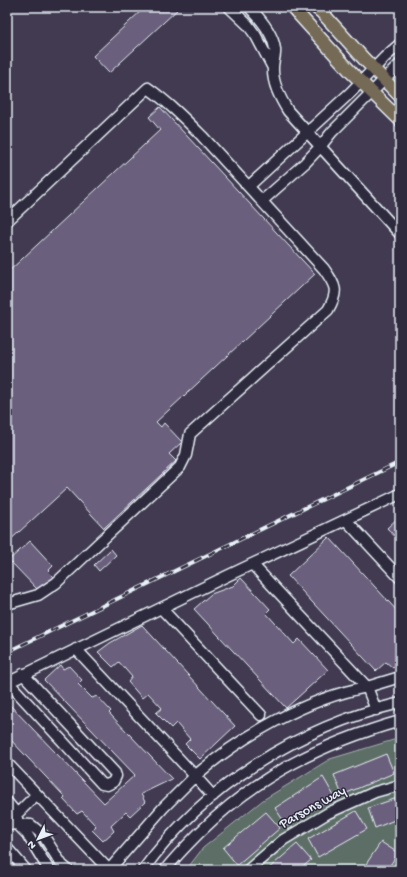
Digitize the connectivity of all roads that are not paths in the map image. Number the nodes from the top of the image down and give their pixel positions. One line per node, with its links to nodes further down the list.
1 (229, 7): 7 (street)
2 (249, 7): 7 (street)
3 (292, 7): 10 (main road)
4 (318, 8): 8 (main road)
5 (400, 44): 8 (street)
6 (400, 64): 9 (street)
7 (273, 68): 14 (street)
8 (373, 69): 9 (main road); 10 (street)
9 (384, 80): 11 (street); 12 (main road)
10 (361, 82): 11 (main road); 14 (street)
11 (371, 92): 13 (main road); 15 (street)
12 (400, 96)
13 (400, 120)
14 (306, 132): 15 (street); 16 (street)
15 (320, 147): 17 (street); 19 (street)
16 (249, 186): 17 (street); 18 (street)
17 (262, 201): 24 (street)
18 (7, 221)
19 (400, 234)
20 (400, 494): 21 (street)
21 (346, 520): 22 (street); 23 (street)
22 (252, 564): 25 (street); 30 (street)
23 (400, 578)
24 (7, 604)
25 (161, 608): 26 (street); 33 (street)
26 (76, 649): 27 (street); 36 (street)
27 (24, 674): 29 (street); 29 (street)
28 (400, 678): 30 (street)
29 (8, 683)
30 (367, 687): 32 (street); 36 (street)
31 (400, 703): 32 (street)
32 (376, 710): 39 (street)
33 (261, 715)
34 (400, 721): 48 (street)
35 (7, 763): 38 (street)
36 (195, 776): 38 (street); 39 (street)
37 (400, 786): 49 (street, Parsons way)
38 (36, 795): 41 (street)
39 (213, 796): 47 (street)
40 (7, 802): 41 (street)
41 (17, 819): 42 (street); 45 (street); 46 (street)
42 (7, 825)
43 (7, 848): 44 (street)
44 (26, 870)
45 (49, 870)
46 (68, 870)
47 (143, 870)
48 (165, 870)
49 (248, 870)

